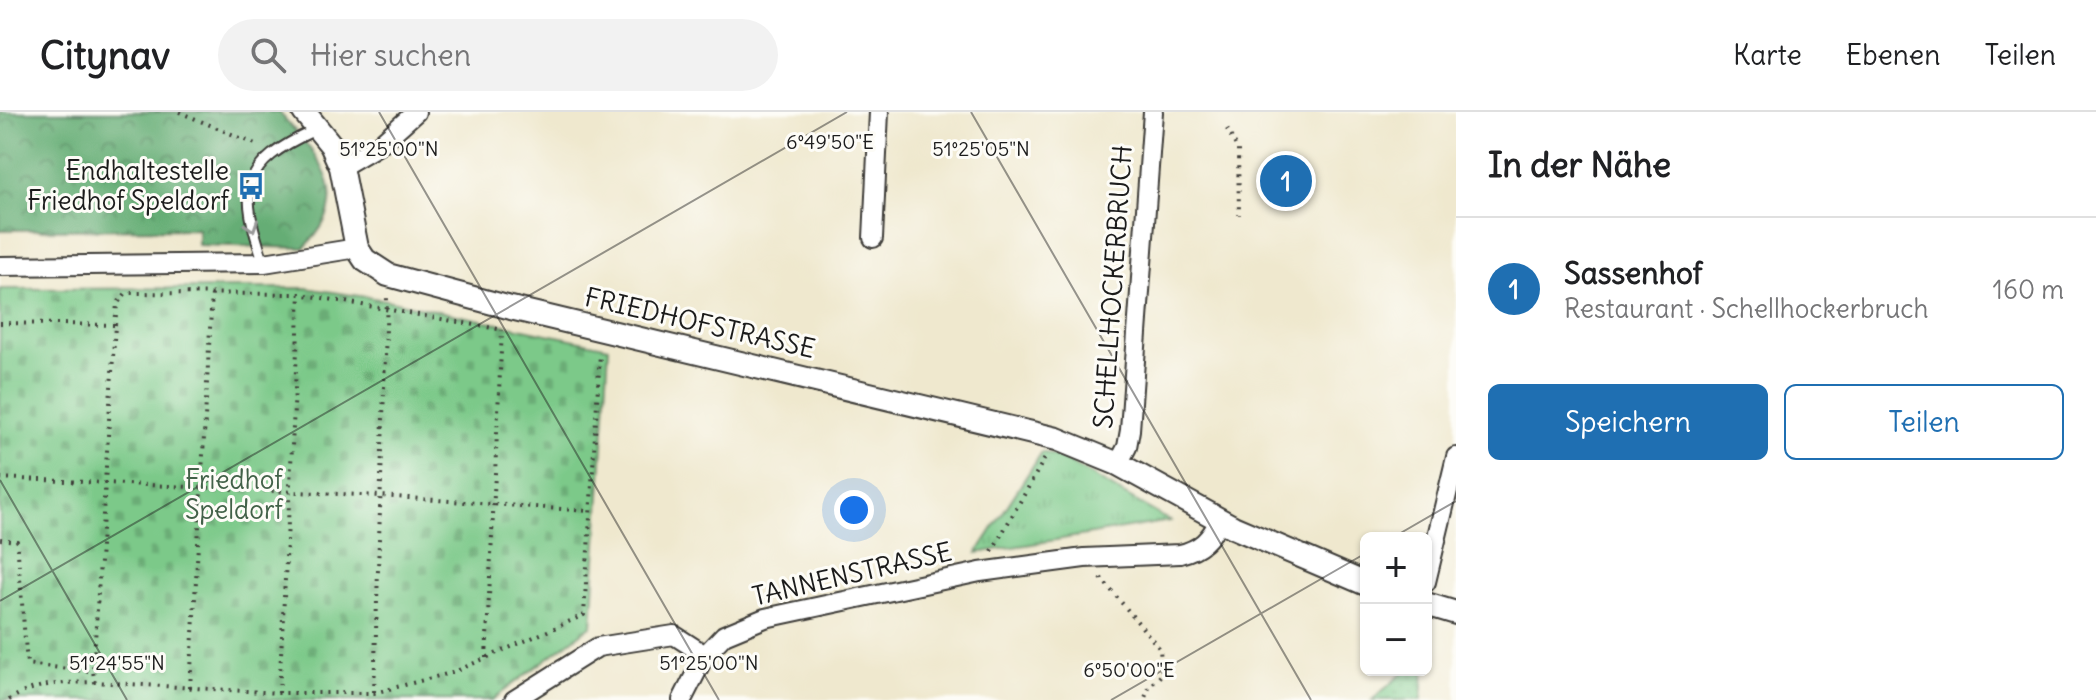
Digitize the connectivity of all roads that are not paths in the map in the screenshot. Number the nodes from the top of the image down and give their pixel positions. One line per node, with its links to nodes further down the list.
1 (416, 112): 5 (street)
2 (879, 112): 6 (street)
3 (1153, 112): 11 (street, SCHELLHOCKERBRUCH)
4 (311, 120): 5 (street); 8 (lane, one-way to 8)
5 (341, 167): 7 (street)
6 (873, 238)
7 (357, 248): 8 (street); 11 (street, FRIEDHOFSTRASSE)
8 (264, 263): 9 (street)
9 (0, 266)
10 (1456, 457): 13 (street)
11 (1118, 464): 12 (street, FRIEDHOFSTRASSE)
12 (1219, 521): 14 (street, FRIEDHOFSTRASSE); 17 (street, TANNENSTRASSE)
13 (1432, 557)
14 (1360, 581)
15 (1432, 606): 16 (street)
16 (1456, 613)
17 (705, 655): 18 (street); 19 (street)
18 (514, 700)
19 (682, 700)

